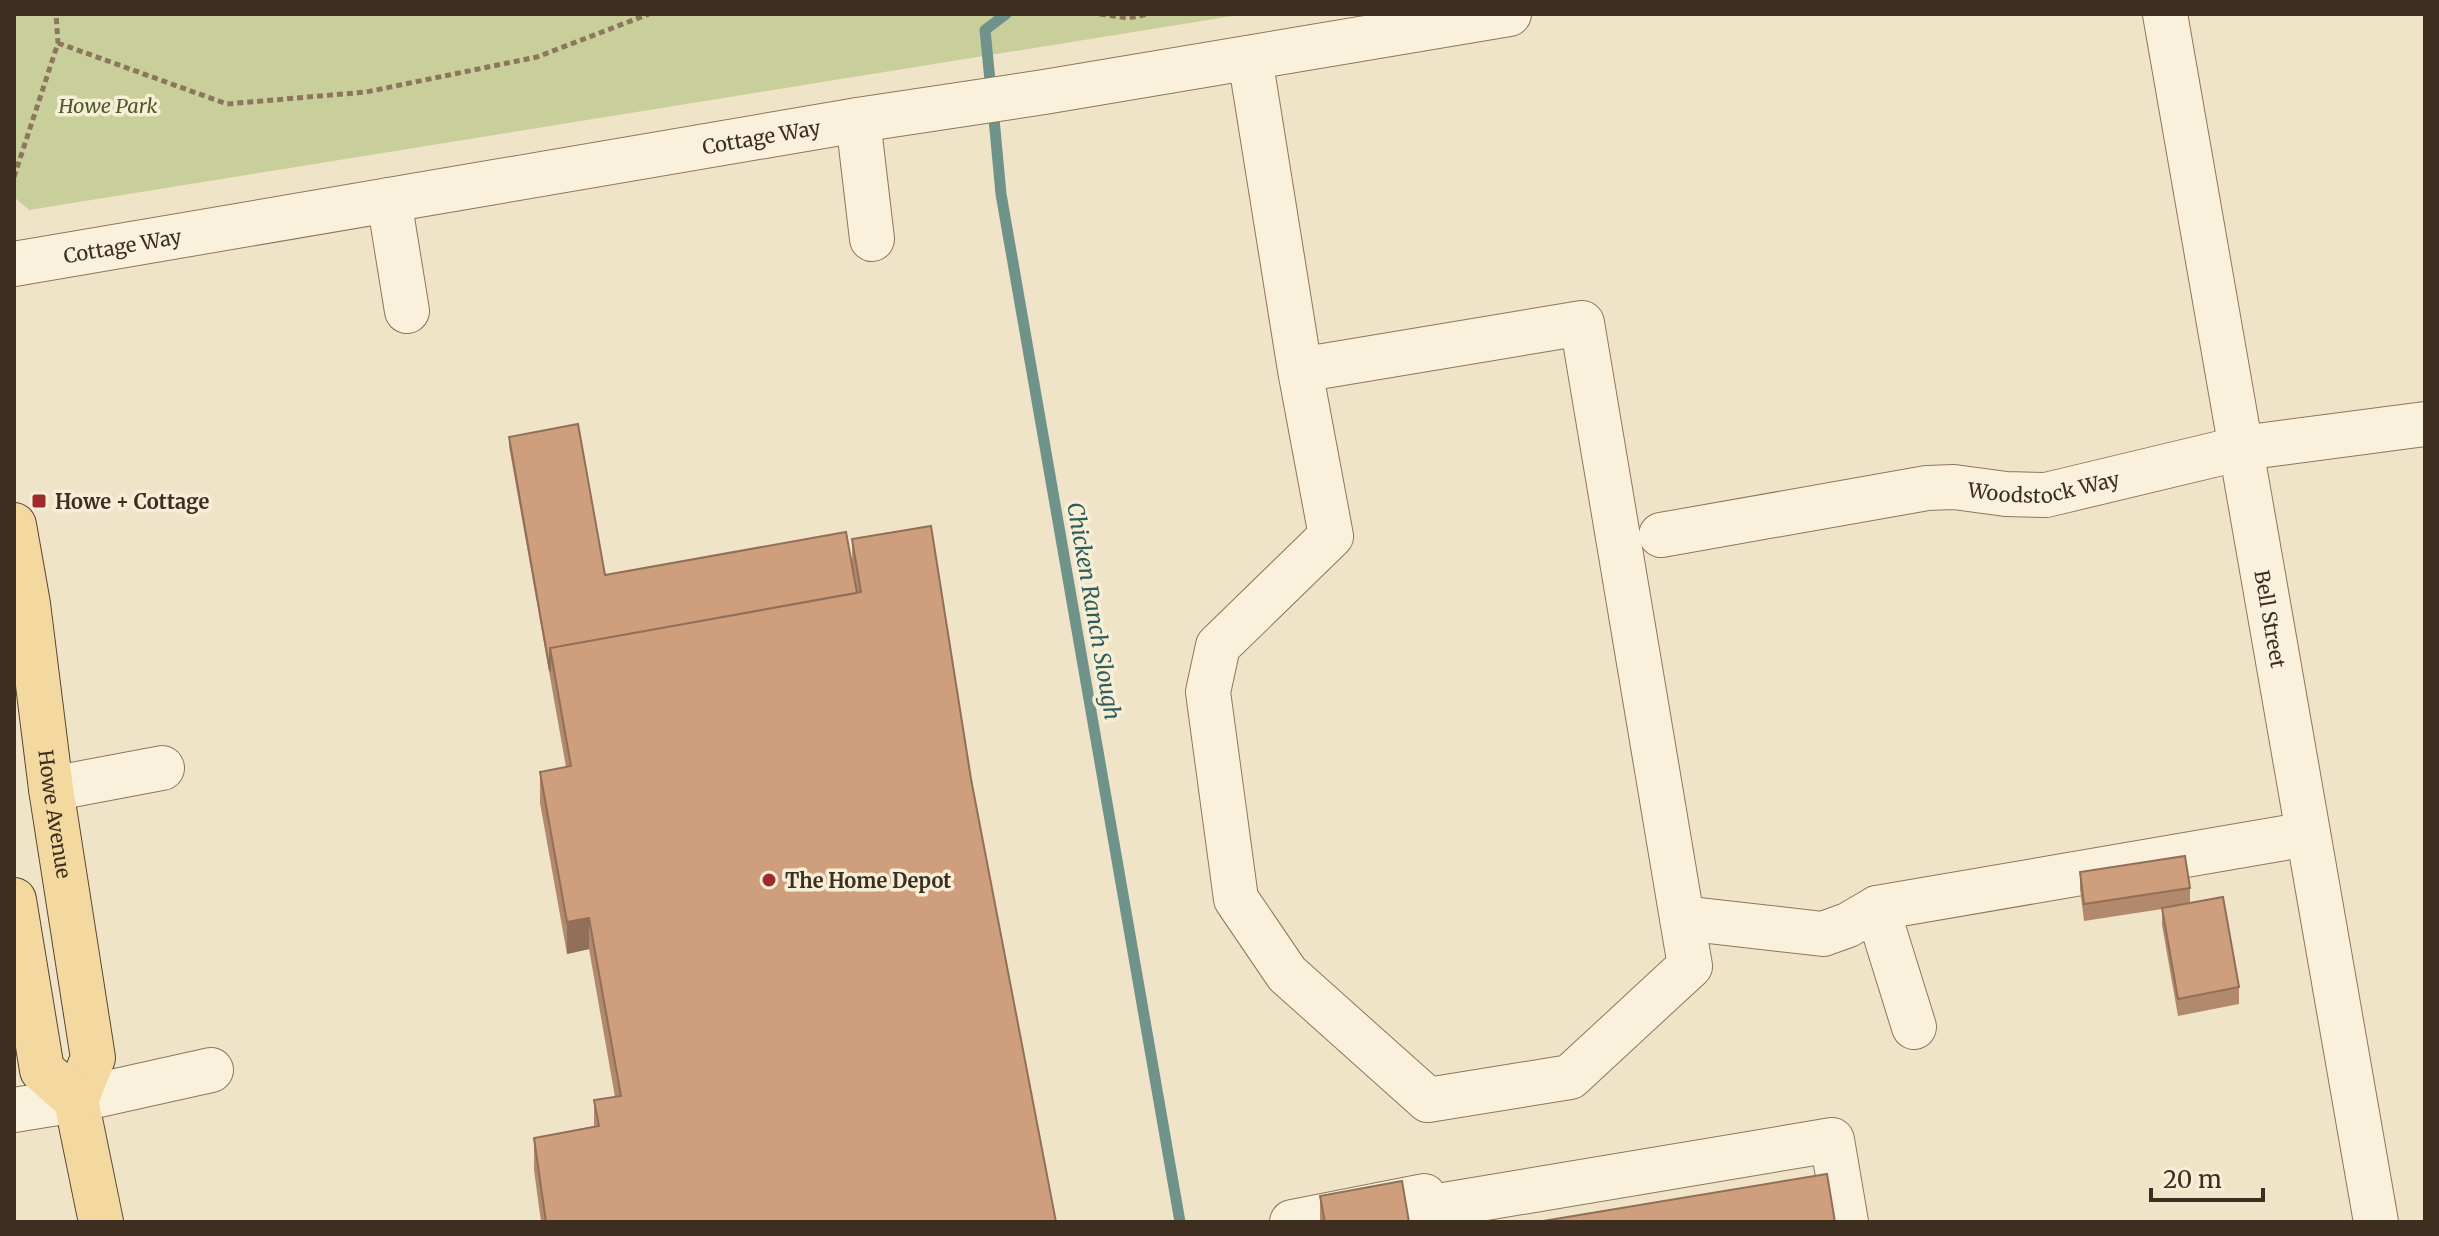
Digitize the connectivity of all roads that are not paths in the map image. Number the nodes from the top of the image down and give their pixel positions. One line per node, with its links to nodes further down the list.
1 (1509, 14): 3 (street, Cottage Way)
2 (2165, 14): 11 (street, Bell Street)
3 (1250, 58): 4 (street, Cottage Way); 9 (street)
4 (858, 120): 5 (street, Cottage Way); 6 (street)
5 (389, 200): 7 (street, Cottage Way); 8 (street)
6 (872, 239)
7 (14, 264)
8 (407, 311)
9 (1300, 370): 19 (street); 19 (street)
10 (2425, 424): 11 (street, Woodstock Way)
11 (2242, 448): 13 (street, Woodstock Way); 16 (street, Bell Street)
12 (14, 525): 15 (main road, Howe Avenue)
13 (1661, 535)
14 (162, 768): 15 (street)
15 (51, 789): 22 (main road, Howe Avenue)
16 (2308, 834): 18 (street); 27 (street, Bell Street)
17 (14, 900): 22 (main road)
18 (1877, 908): 19 (street); 20 (street)
19 (1682, 918)
20 (1914, 1027)
21 (211, 1070): 22 (street)
22 (76, 1100): 23 (street); 24 (main road)
23 (14, 1110)
24 (101, 1222)
25 (1292, 1222): 26 (street)
26 (1846, 1222)
27 (2376, 1222)

